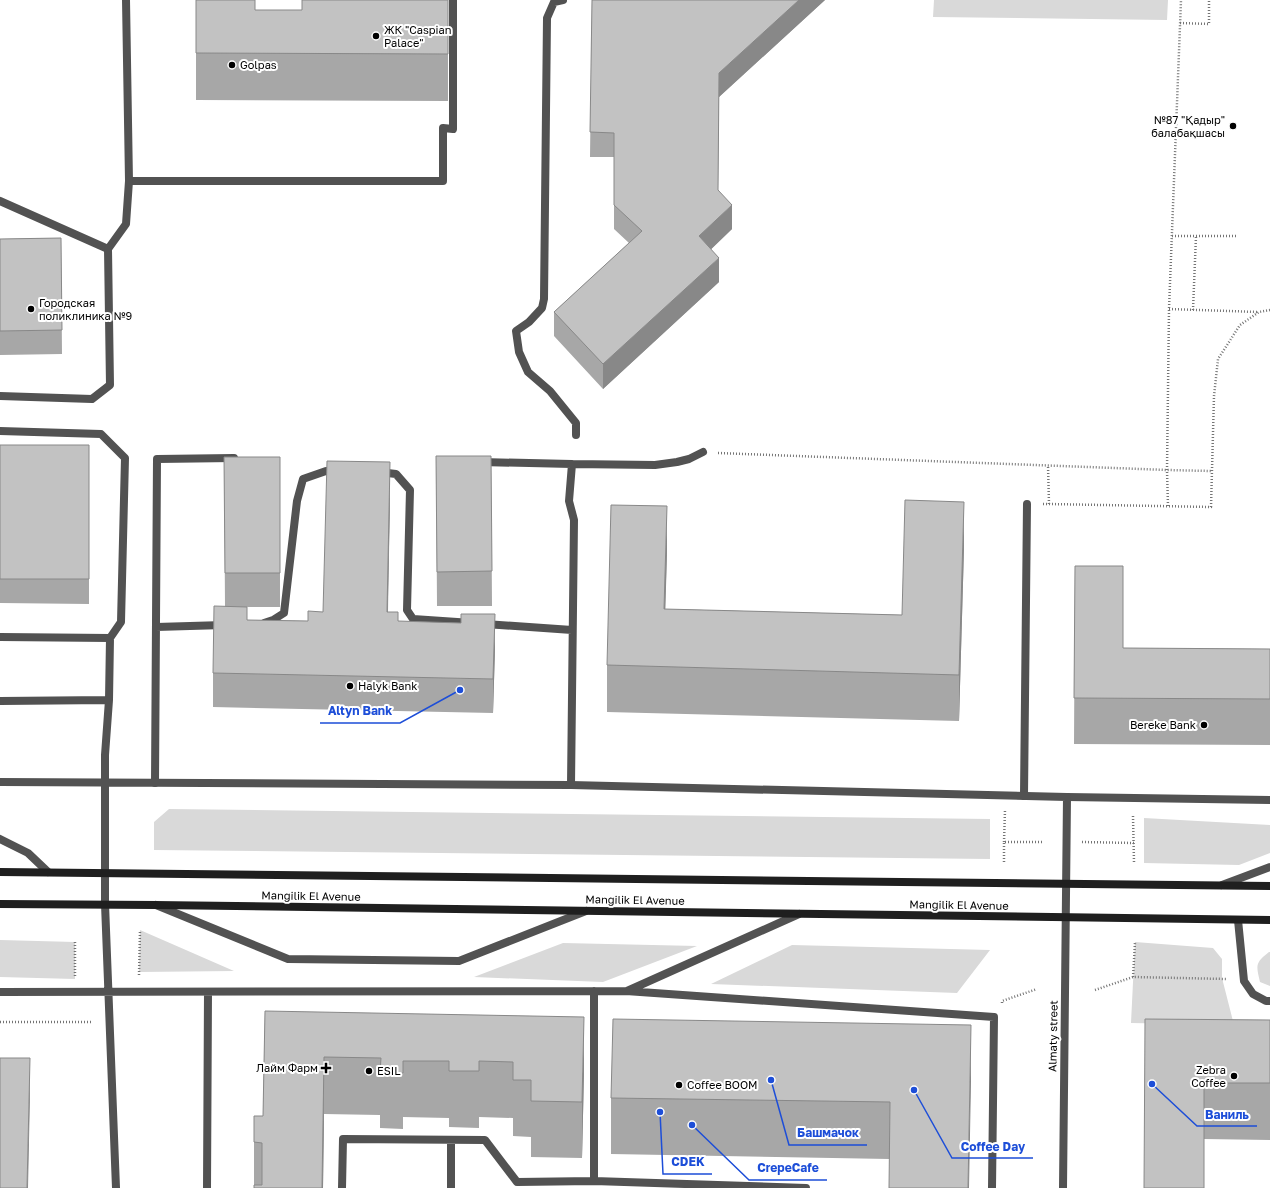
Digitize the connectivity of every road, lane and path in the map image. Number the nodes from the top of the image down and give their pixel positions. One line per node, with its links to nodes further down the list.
1 (126, 0): 7 (street)
2 (453, 0): 7 (street)
3 (563, 0): 19 (street)
4 (1181, 0): 6 (path)
5 (1209, 0): 6 (path)
6 (1180, 23): 9 (path)
7 (129, 181): 12 (street)
8 (0, 201): 12 (street)
9 (1172, 236): 10 (path); 13 (path)
10 (1196, 236): 11 (path); 14 (path)
11 (1238, 236)
12 (108, 249): 17 (street)
13 (1169, 309): 14 (path); 25 (path)
14 (1193, 310): 16 (path)
15 (1270, 310): 16 (path)
16 (1259, 312): 27 (path)
17 (0, 396)
18 (0, 431): 37 (street)
19 (576, 435)
20 (703, 452): 23 (street); 24 (path)
21 (241, 458): 34 (street)
22 (476, 462): 23 (street)
23 (572, 464): 35 (street)
24 (1048, 465): 25 (path); 30 (path)
25 (1167, 470): 27 (path); 31 (path)
26 (347, 471): 32 (street)
27 (1212, 471): 31 (path)
28 (367, 472): 35 (street)
29 (1027, 504): 30 (path); 45 (street)
30 (1049, 504): 31 (path)
31 (1168, 506)
32 (254, 624)
33 (231, 625): 34 (street)
34 (156, 627): 42 (street)
35 (572, 630): 43 (street)
36 (0, 638): 37 (street)
37 (110, 638): 38 (street)
38 (109, 700): 39 (street); 41 (street)
39 (0, 701)
40 (0, 782): 41 (street)
41 (105, 783): 42 (street); 59 (street)
42 (155, 783): 43 (street)
43 (570, 785): 44 (street)
44 (1006, 796): 45 (street); 50 (path)
45 (1024, 796): 46 (street)
46 (1067, 797): 47 (street); 60 (street, Almaty street)
47 (1270, 800)
48 (1133, 816): 53 (path)
49 (0, 839): 58 (street)
50 (1004, 842): 51 (path); 54 (path)
51 (1042, 842)
52 (1080, 842): 53 (path)
53 (1134, 843): 55 (path)
54 (1004, 862)
55 (1134, 862)
56 (1270, 867): 61 (street)
57 (0, 872): 58 (main road, Mangilik El Avenue)
58 (48, 872): 59 (main road, Mangilik El Avenue)
59 (105, 872): 60 (main road, Mangilik El Avenue); 64 (street)
60 (1066, 884): 61 (main road, Mangilik El Avenue); 68 (street, Almaty street)
61 (1222, 885): 62 (main road, Mangilik El Avenue)
62 (1270, 886)
63 (0, 904): 64 (main road, Mangilik El Avenue)
64 (105, 904): 65 (main road, Mangilik El Avenue); 82 (street)
65 (155, 905): 66 (main road, Mangilik El Avenue); 66 (street)
66 (587, 911): 67 (main road, Mangilik El Avenue)
67 (799, 914): 68 (main road, Mangilik El Avenue); 79 (street)
68 (1066, 917): 69 (main road, Mangilik El Avenue); 98 (street, Almaty street)
69 (1238, 920): 70 (main road, Mangilik El Avenue); 75 (street)
70 (1270, 920)
71 (140, 930): 83 (path)
72 (75, 942): 81 (path)
73 (1135, 942): 74 (path)
74 (1133, 977): 75 (path); 77 (path)
75 (1244, 981): 86 (street)
76 (1037, 989): 85 (path)
77 (1095, 990)
78 (594, 991): 79 (street); 84 (street); 90 (street)
79 (626, 991): 97 (street)
80 (0, 992): 81 (street)
81 (75, 992): 82 (street)
82 (108, 992): 83 (street); 88 (street)
83 (139, 992): 84 (street)
84 (208, 992): 93 (street)
85 (1002, 1001)
86 (1270, 1001)
87 (0, 1022): 88 (path)
88 (109, 1022): 92 (street)
89 (452, 1140): 91 (street); 94 (street); 95 (street)
90 (594, 1181): 91 (street); 96 (street)
91 (517, 1185)
92 (116, 1188)
93 (207, 1188)
94 (342, 1188)
95 (452, 1188)
96 (806, 1188)
97 (992, 1188)
98 (1063, 1188)

